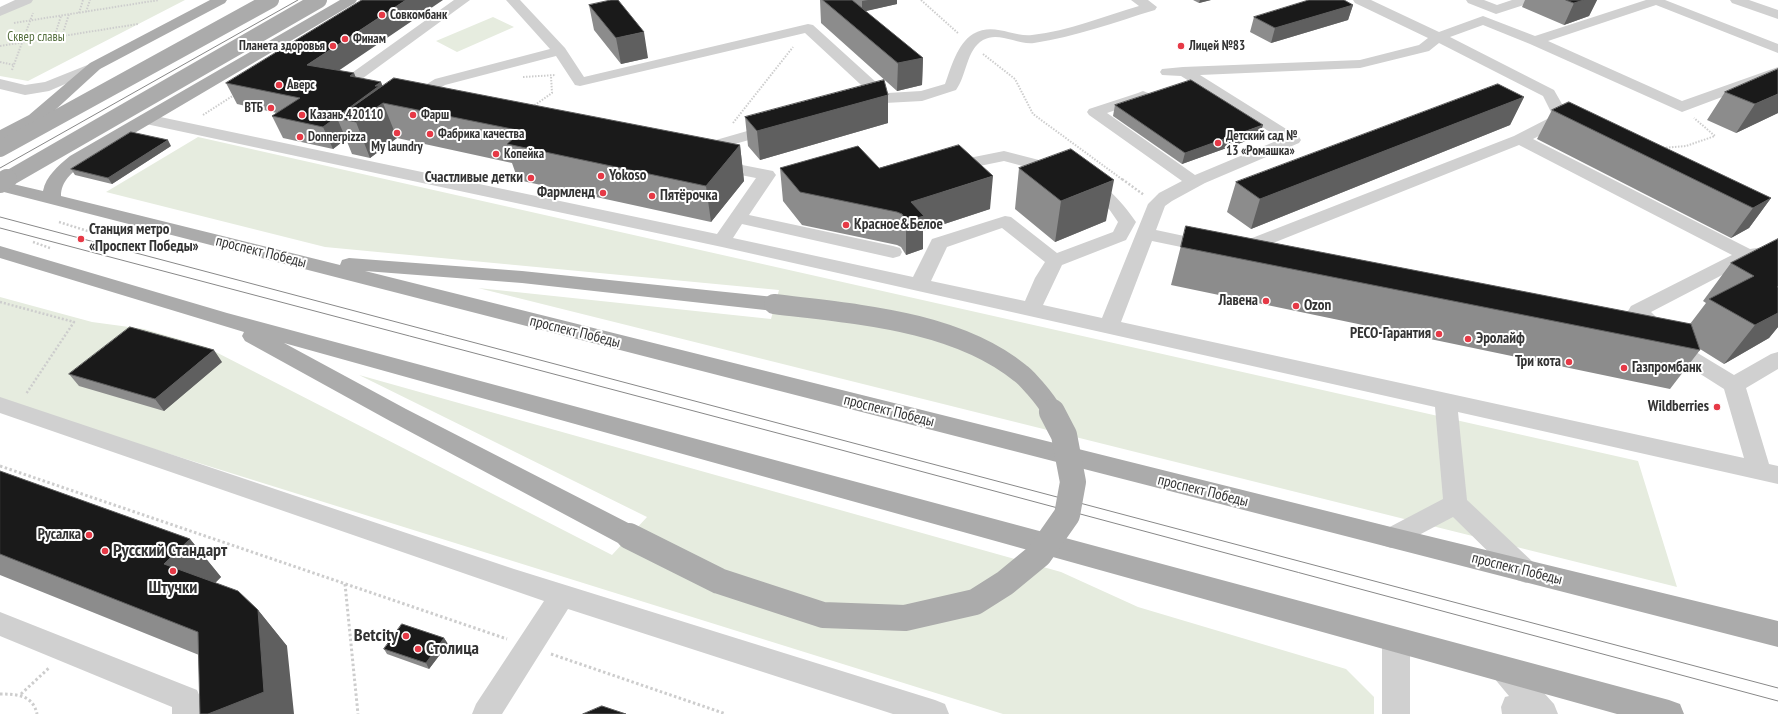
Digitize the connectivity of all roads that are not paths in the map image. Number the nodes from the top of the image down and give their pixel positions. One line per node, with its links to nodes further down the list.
1 (10, 0): 16 (street)
2 (220, 0): 23 (main road)
3 (271, 0): 38 (main road, bridge)
4 (319, 0): 43 (main road, bridge)
5 (350, 0): 33 (main road)
6 (463, 0): 27 (street)
7 (513, 0): 22 (street)
8 (1138, 0): 29 (street)
9 (1384, 0): 14 (street)
10 (1473, 0): 11 (street)
11 (1525, 0)
12 (1737, 0): 18 (street)
13 (1654, 1): 20 (street); 21 (street)
14 (1364, 2): 19 (street)
15 (30, 4): 17 (street)
16 (0, 5)
17 (0, 12)
18 (1778, 15)
19 (1438, 37): 20 (street); 25 (street); 36 (street)
20 (1535, 41): 24 (street)
21 (1778, 49)
22 (560, 51): 28 (street); 29 (street)
23 (95, 66): 26 (street); 35 (main road)
24 (1778, 71)
25 (1182, 74): 42 (street); 42 (street)
26 (5, 80)
27 (377, 89)
28 (406, 96): 30 (street); 32 (street)
29 (884, 98): 31 (street)
30 (435, 102)
31 (861, 104)
32 (395, 112)
33 (146, 119): 39 (street); 45 (main road)
34 (792, 124): 44 (street)
35 (0, 136)
36 (1520, 139): 52 (street); 53 (street)
37 (351, 145): 39 (street)
38 (0, 149)
39 (333, 159): 48 (street)
40 (938, 170): 56 (street)
41 (783, 182): 44 (street)
42 (1194, 182): 47 (street)
43 (0, 185): 45 (main road, проспект Победы)
44 (757, 190): 46 (street)
45 (52, 199): 55 (main road, проспект Победы)
46 (738, 218): 48 (street); 51 (street)
47 (1146, 234): 52 (street); 60 (street)
48 (722, 242): 57 (street)
49 (1778, 250): 53 (street)
50 (0, 252): 59 (main road)
51 (893, 252)
52 (1235, 252): 54 (street)
53 (1747, 255): 62 (street)
54 (1266, 258)
55 (288, 259): 59 (main road, bridge); 69 (main road, проспект Победы)
56 (1055, 261): 57 (street); 58 (street)
57 (919, 285): 58 (street)
58 (1031, 310): 60 (street)
59 (222, 319): 74 (main road)
60 (1109, 327): 65 (street)
61 (1642, 341): 62 (street)
62 (1679, 352): 64 (street)
63 (1778, 359): 64 (street)
64 (1734, 385): 67 (street)
65 (1446, 401): 67 (street); 68 (street)
66 (8, 407): 71 (street)
67 (1768, 473)
68 (1455, 504): 69 (street); 70 (street)
69 (1391, 538): 70 (main road, проспект Победы)
70 (1526, 572): 73 (main road, проспект Победы)
71 (562, 595): 78 (street); 79 (street)
72 (0, 624): 77 (street)
73 (1778, 634)
74 (1396, 640): 75 (main road); 80 (street)
75 (1504, 670): 76 (street); 81 (main road)
76 (1531, 710)
77 (186, 714)
78 (486, 714)
79 (935, 714)
80 (1396, 714)
81 (1668, 714)

